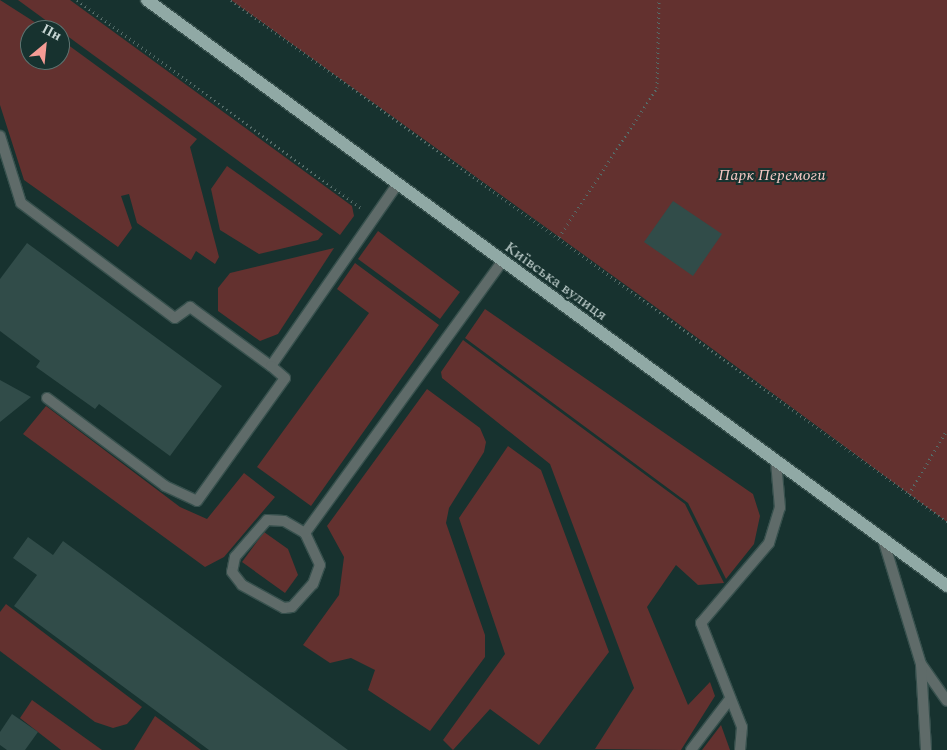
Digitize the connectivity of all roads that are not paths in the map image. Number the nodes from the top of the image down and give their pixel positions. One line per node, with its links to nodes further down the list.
1 (147, 0): 3 (main road, Київська вулиця)
2 (0, 136): 5 (lane)
3 (397, 185): 4 (main road, Київська вулиця); 5 (lane)
4 (502, 262): 7 (main road, Київська вулиця); 8 (lane)
5 (271, 366): 6 (lane)
6 (47, 398)
7 (776, 461): 9 (main road, Київська вулиця); 12 (lane)
8 (305, 532): 8 (lane)
9 (883, 539): 10 (main road, Київська вулиця); 11 (lane)
10 (947, 586)
11 (921, 664): 13 (lane); 16 (lane)
12 (730, 698): 14 (lane); 15 (lane)
13 (947, 700)
14 (691, 750)
15 (740, 750)
16 (926, 750)

